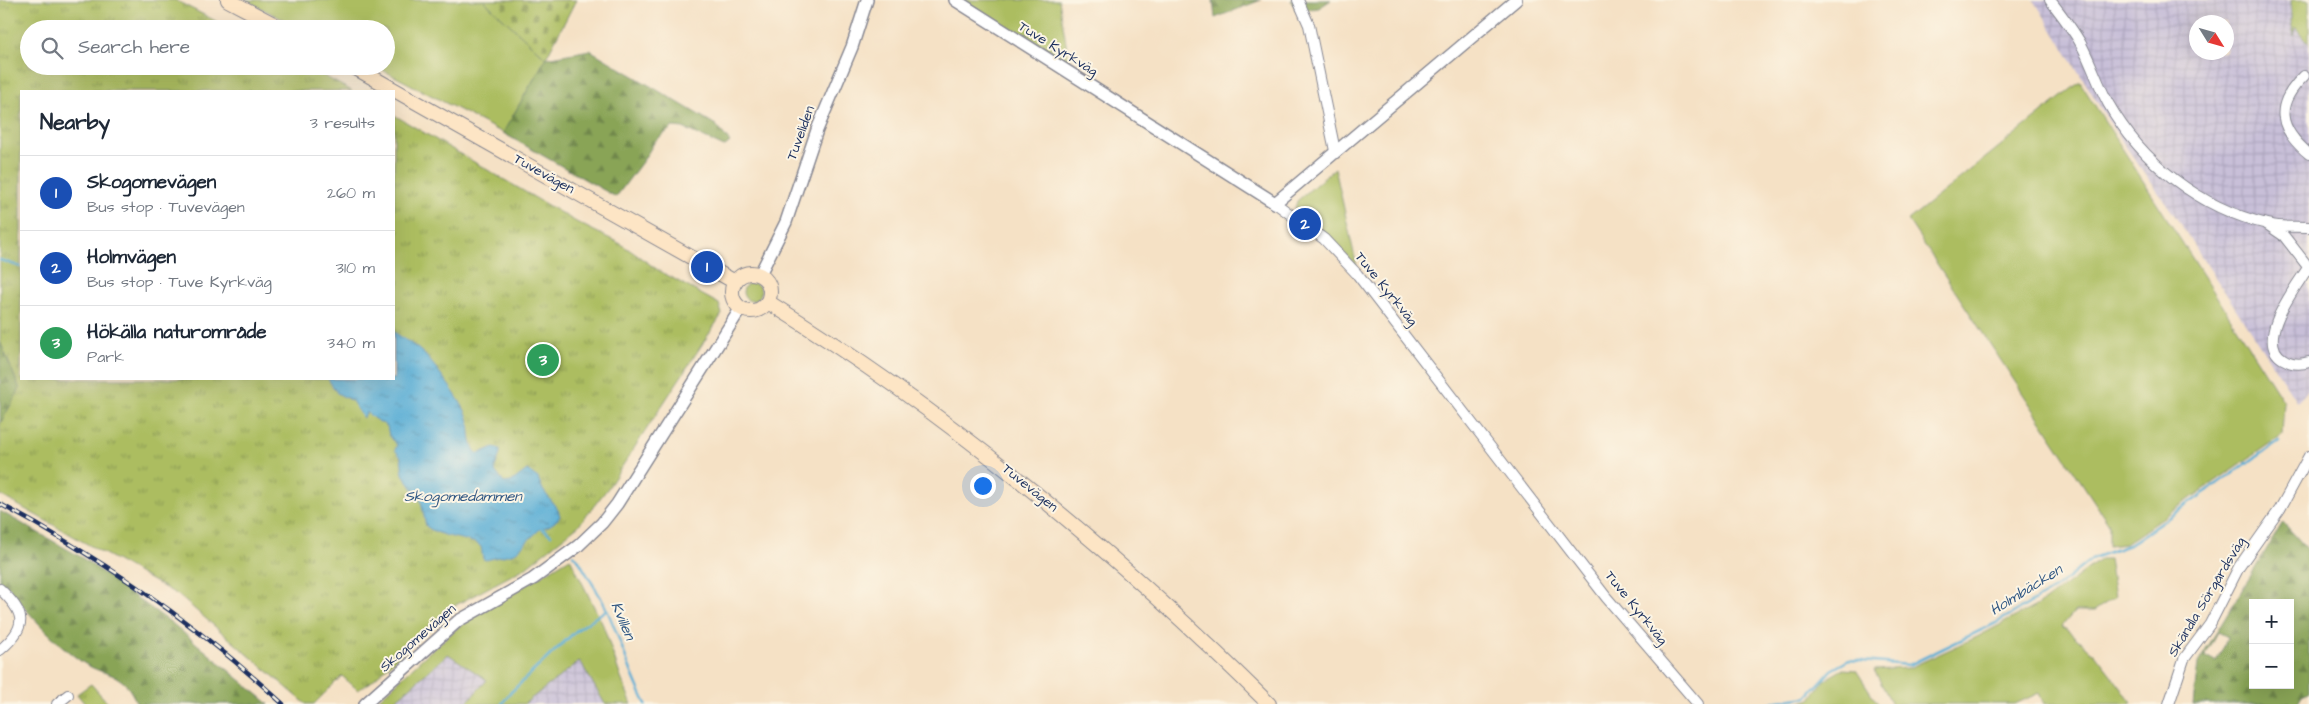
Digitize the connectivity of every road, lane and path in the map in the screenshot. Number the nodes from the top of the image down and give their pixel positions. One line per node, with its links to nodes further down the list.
1 (228, 0): 7 (main road)
2 (867, 0): 18 (street, Tuveliden)
3 (955, 0): 14 (street, Tuve Kyrkväg)
4 (1298, 0): 12 (street)
5 (1516, 0): 12 (street)
6 (2050, 0): 15 (street)
7 (266, 20)
8 (368, 75): 10 (main road, Tuvevägen)
9 (2304, 76): 13 (street)
10 (395, 90)
11 (395, 90): 19 (main road, Tuvevägen)
12 (1336, 150): 14 (street)
13 (2309, 154)
14 (1275, 203): 30 (street, Tuve Kyrkväg)
15 (2268, 225): 16 (street); 17 (street)
16 (2309, 227)
17 (2309, 267): 22 (street)
18 (760, 274): 19 (main road); 20 (main road)
19 (735, 282): 21 (main road)
20 (768, 302): 21 (main road); 29 (main road, Tuvevägen)
21 (741, 308): 28 (street, Skogomevägen)
22 (2309, 362)
23 (2309, 456): 31 (street, Skändla Sörgårdsväg)
24 (0, 589): 25 (street)
25 (0, 650)
26 (68, 695): 27 (street)
27 (58, 704)
28 (366, 704)
29 (1269, 704)
30 (1698, 704)
31 (2169, 704)

